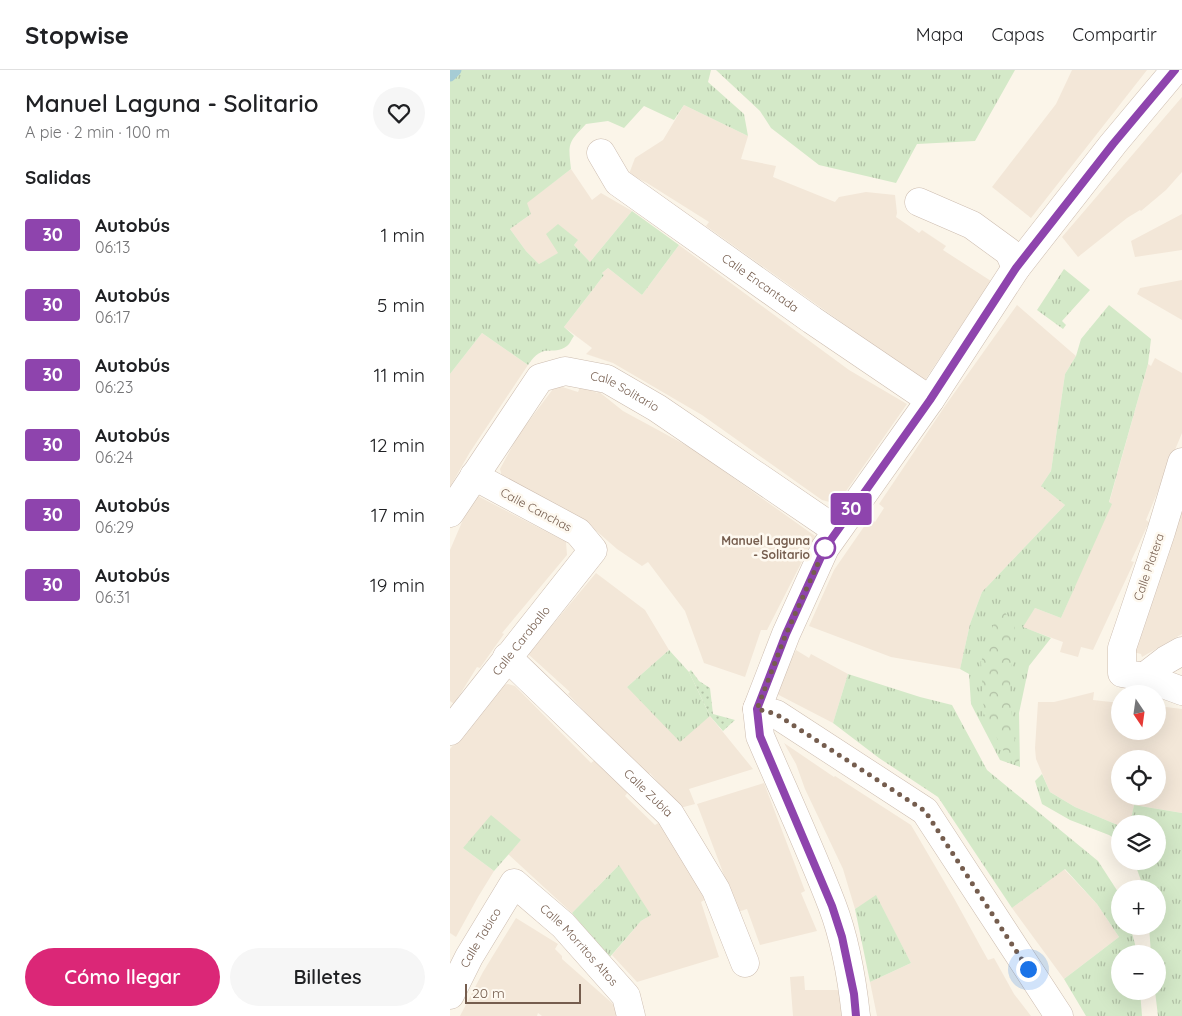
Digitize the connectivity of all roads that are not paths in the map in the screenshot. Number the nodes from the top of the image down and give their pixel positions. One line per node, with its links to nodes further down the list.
1 (1175, 70): 4 (street)
2 (601, 153): 5 (street, Calle Encantada)
3 (919, 202): 4 (street)
4 (1016, 268): 5 (street)
5 (930, 400): 9 (street)
6 (1182, 462): 13 (street, Calle Platera)
7 (474, 476): 8 (street, Calle Solitario); 9 (street, Calle Solitario); 10 (street, Calle Canchas)
8 (450, 513)
9 (836, 530): 15 (street)
10 (593, 550): 12 (street, Calle Caraballo)
11 (1182, 651): 13 (street)
12 (507, 657): 16 (street, Calle Caraballo); 18 (street, Calle Zubía)
13 (1133, 675): 14 (street)
14 (1182, 691)
15 (757, 709): 21 (street); 22 (street)
16 (450, 731)
17 (514, 883): 19 (street, Calle Tabico); 20 (street, Calle Morritos Altos)
18 (745, 963)
19 (450, 995)
20 (631, 1016)
21 (856, 1016)
22 (1059, 1016)

